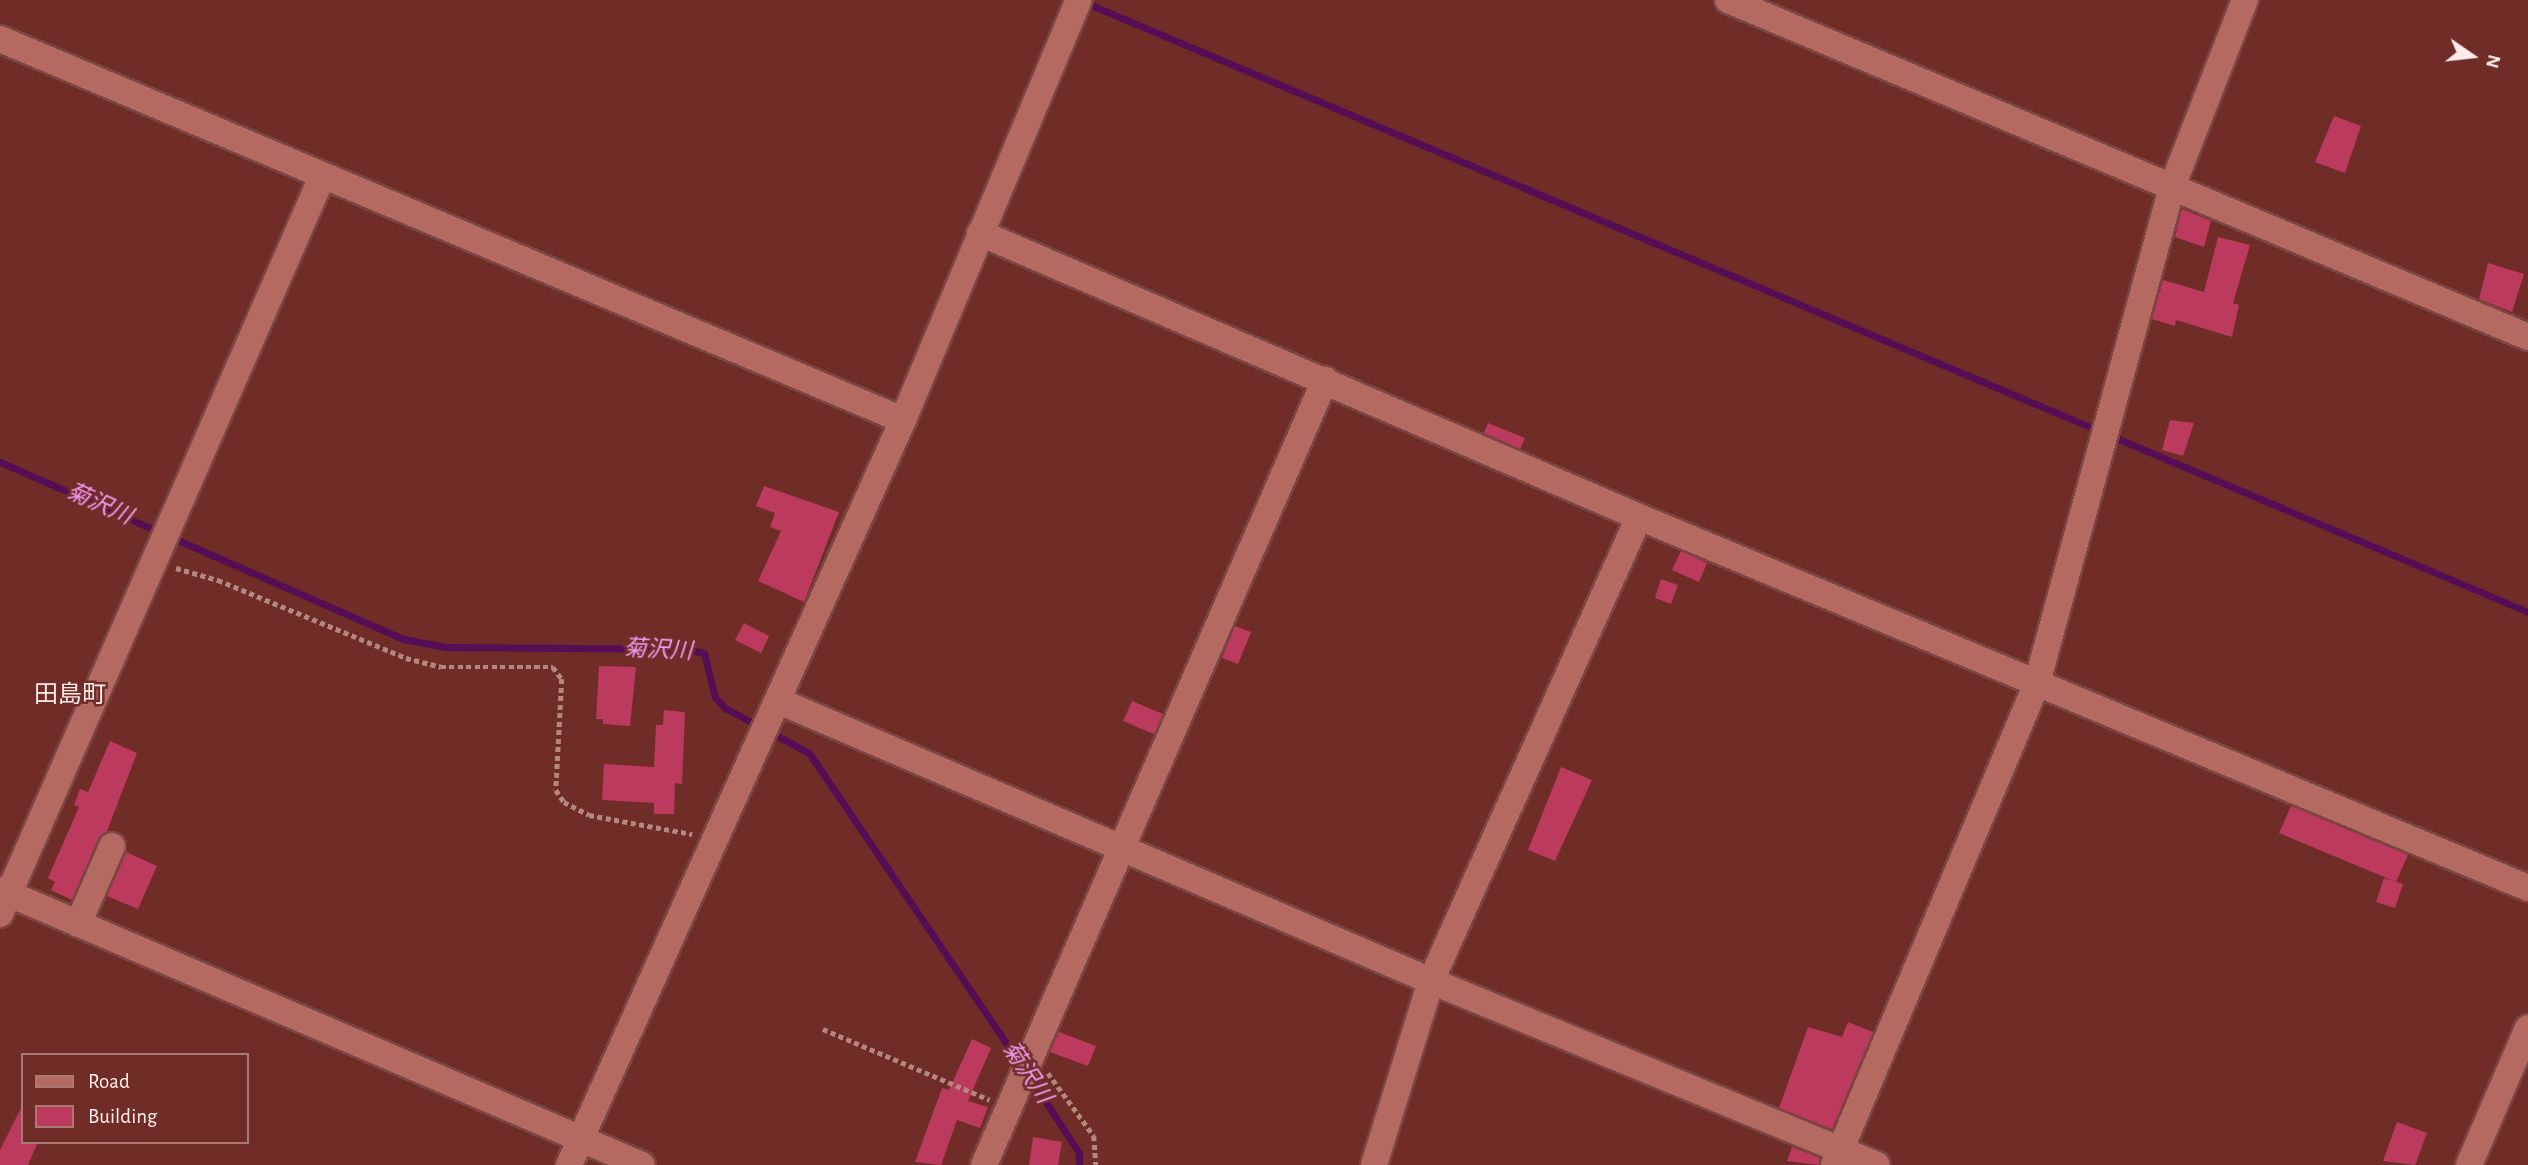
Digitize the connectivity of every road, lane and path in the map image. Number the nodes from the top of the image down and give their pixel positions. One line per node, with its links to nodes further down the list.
1 (1079, 0): 7 (street)
2 (1728, 0): 6 (street)
3 (2245, 0): 6 (street)
4 (0, 39): 5 (street)
5 (322, 177): 10 (street); 12 (street)
6 (2172, 187): 8 (street); 13 (street)
7 (980, 233): 9 (street); 10 (street)
8 (2528, 337)
9 (1325, 380): 11 (street); 17 (street)
10 (904, 420): 14 (street)
11 (1639, 517): 13 (street); 21 (street)
12 (154, 562): 15 (path); 19 (street)
13 (2038, 683): 18 (street); 27 (street)
14 (779, 701): 15 (street); 17 (street)
15 (713, 841): 26 (street)
16 (112, 846): 20 (street)
17 (1122, 846): 21 (street); 24 (street)
18 (2528, 888)
19 (3, 900): 20 (street)
20 (79, 924): 26 (street)
21 (1431, 981): 27 (street); 32 (street)
22 (2528, 1028): 34 (street)
23 (823, 1029): 25 (path)
24 (1033, 1052): 25 (street); 31 (path)
25 (1008, 1107): 30 (street)
26 (580, 1139): 28 (street); 29 (street)
27 (1838, 1158): 33 (street)
28 (569, 1165)
29 (642, 1165)
30 (984, 1165)
31 (1097, 1165)
32 (1374, 1165)
33 (1877, 1165)
34 (2469, 1165)

